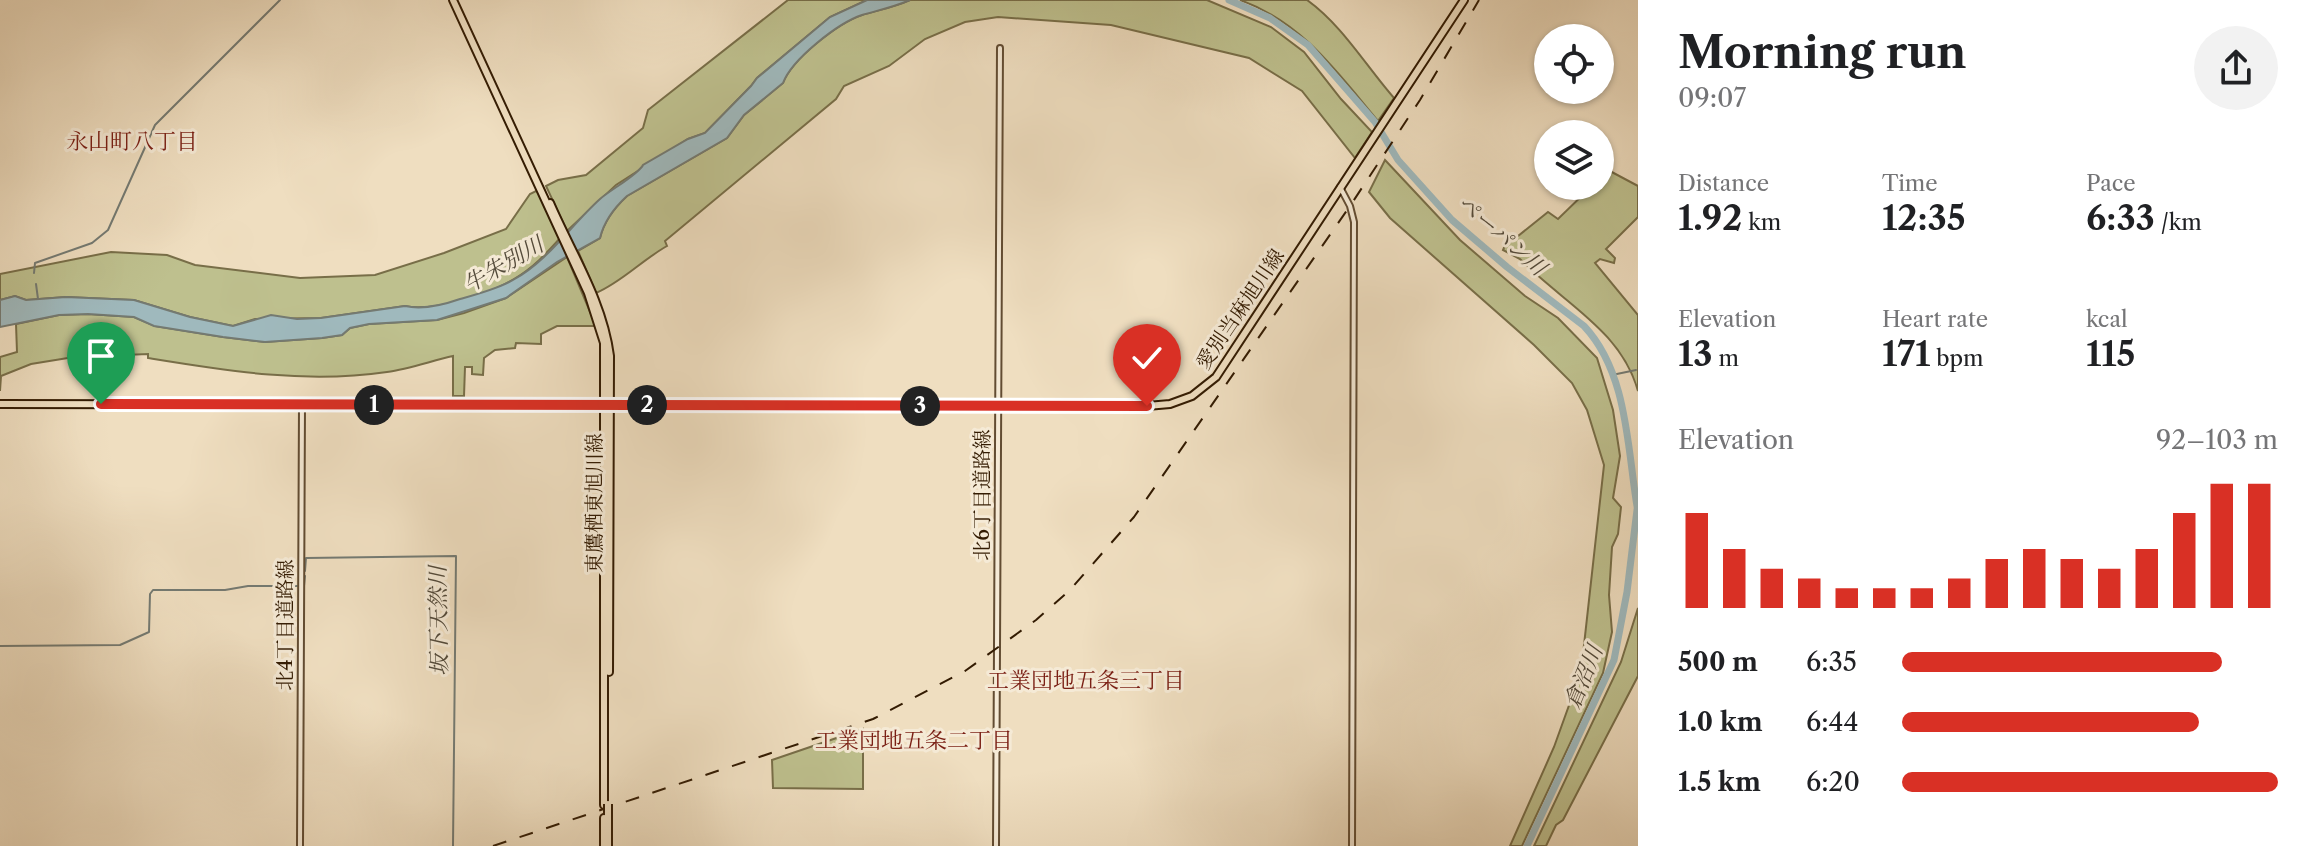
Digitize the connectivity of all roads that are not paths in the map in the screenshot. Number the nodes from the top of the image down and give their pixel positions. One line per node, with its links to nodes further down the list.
1 (455, 0): 7 (main road, 東鷹栖東旭川線)
2 (1464, 0): 4 (main road, 愛別当麻旭川線)
3 (1000, 48): 8 (street, 北6丁目道路線)
4 (1340, 187): 8 (main road, 愛別当麻旭川線); 12 (street)
5 (0, 404): 6 (main road, 愛別当麻旭川線)
6 (302, 405): 7 (main road, 愛別当麻旭川線); 9 (street, 北4丁目道路線)
7 (608, 405): 8 (main road, 愛別当麻旭川線); 10 (main road, 東鷹栖東旭川線)
8 (998, 407): 11 (street, 北6丁目道路線)
9 (300, 846)
10 (606, 846)
11 (996, 846)
12 (1352, 846)

